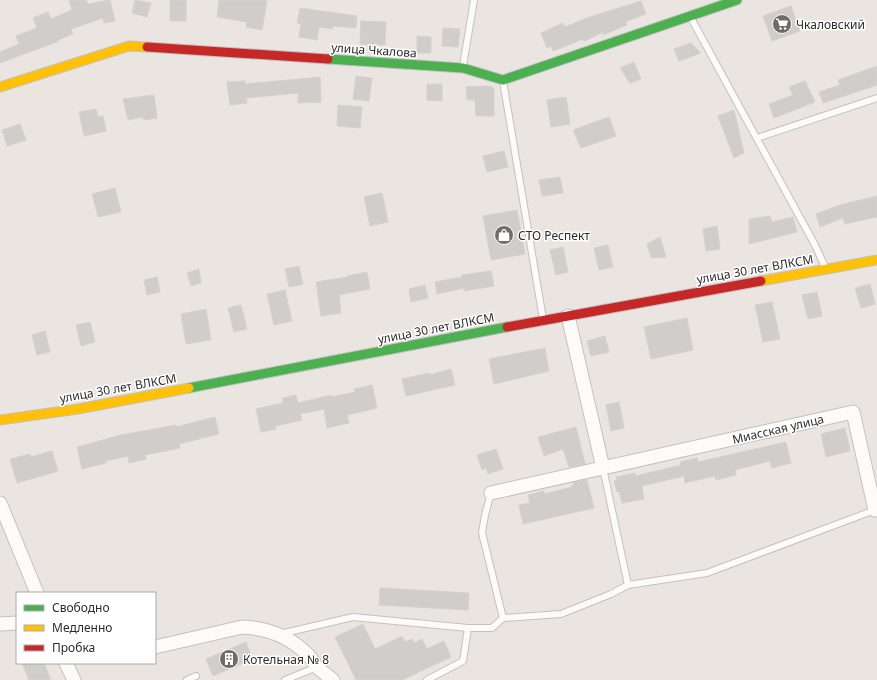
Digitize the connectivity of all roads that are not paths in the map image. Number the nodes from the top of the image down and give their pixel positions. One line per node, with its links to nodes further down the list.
1 (474, 0): 4 (lane)
2 (738, 0): 3 (main road)
3 (690, 16): 5 (main road); 8 (lane)
4 (463, 68): 5 (main road, улица Чкалова); 6 (main road, улица Чкалова)
5 (503, 80): 12 (lane)
6 (0, 87)
7 (877, 98): 8 (lane)
8 (757, 138): 10 (lane)
9 (877, 260): 10 (main road, улица 30 лет ВЛКСМ)
10 (826, 269): 11 (main road, улица 30 лет ВЛКСМ)
11 (568, 316): 12 (main road, улица 30 лет ВЛКСМ); 14 (street)
12 (544, 320): 13 (main road, улица 30 лет ВЛКСМ)
13 (0, 420)
14 (603, 468): 15 (street, Миасская улица); 17 (street, Миасская улица); 18 (lane)
15 (491, 493): 20 (lane)
16 (0, 503): 19 (street)
17 (876, 510): 18 (lane)
18 (628, 584): 20 (lane)
19 (37, 592)
20 (503, 618): 23 (lane)
21 (16, 623): 22 (street)
22 (0, 624)
23 (468, 628): 24 (lane); 33 (lane)
24 (279, 634): 25 (street); 27 (street)
25 (156, 647)
26 (66, 664): 29 (street)
27 (317, 667): 31 (lane); 32 (street)
28 (196, 676): 30 (lane)
29 (74, 680)
30 (187, 680)
31 (285, 680)
32 (333, 680)
33 (427, 680)

